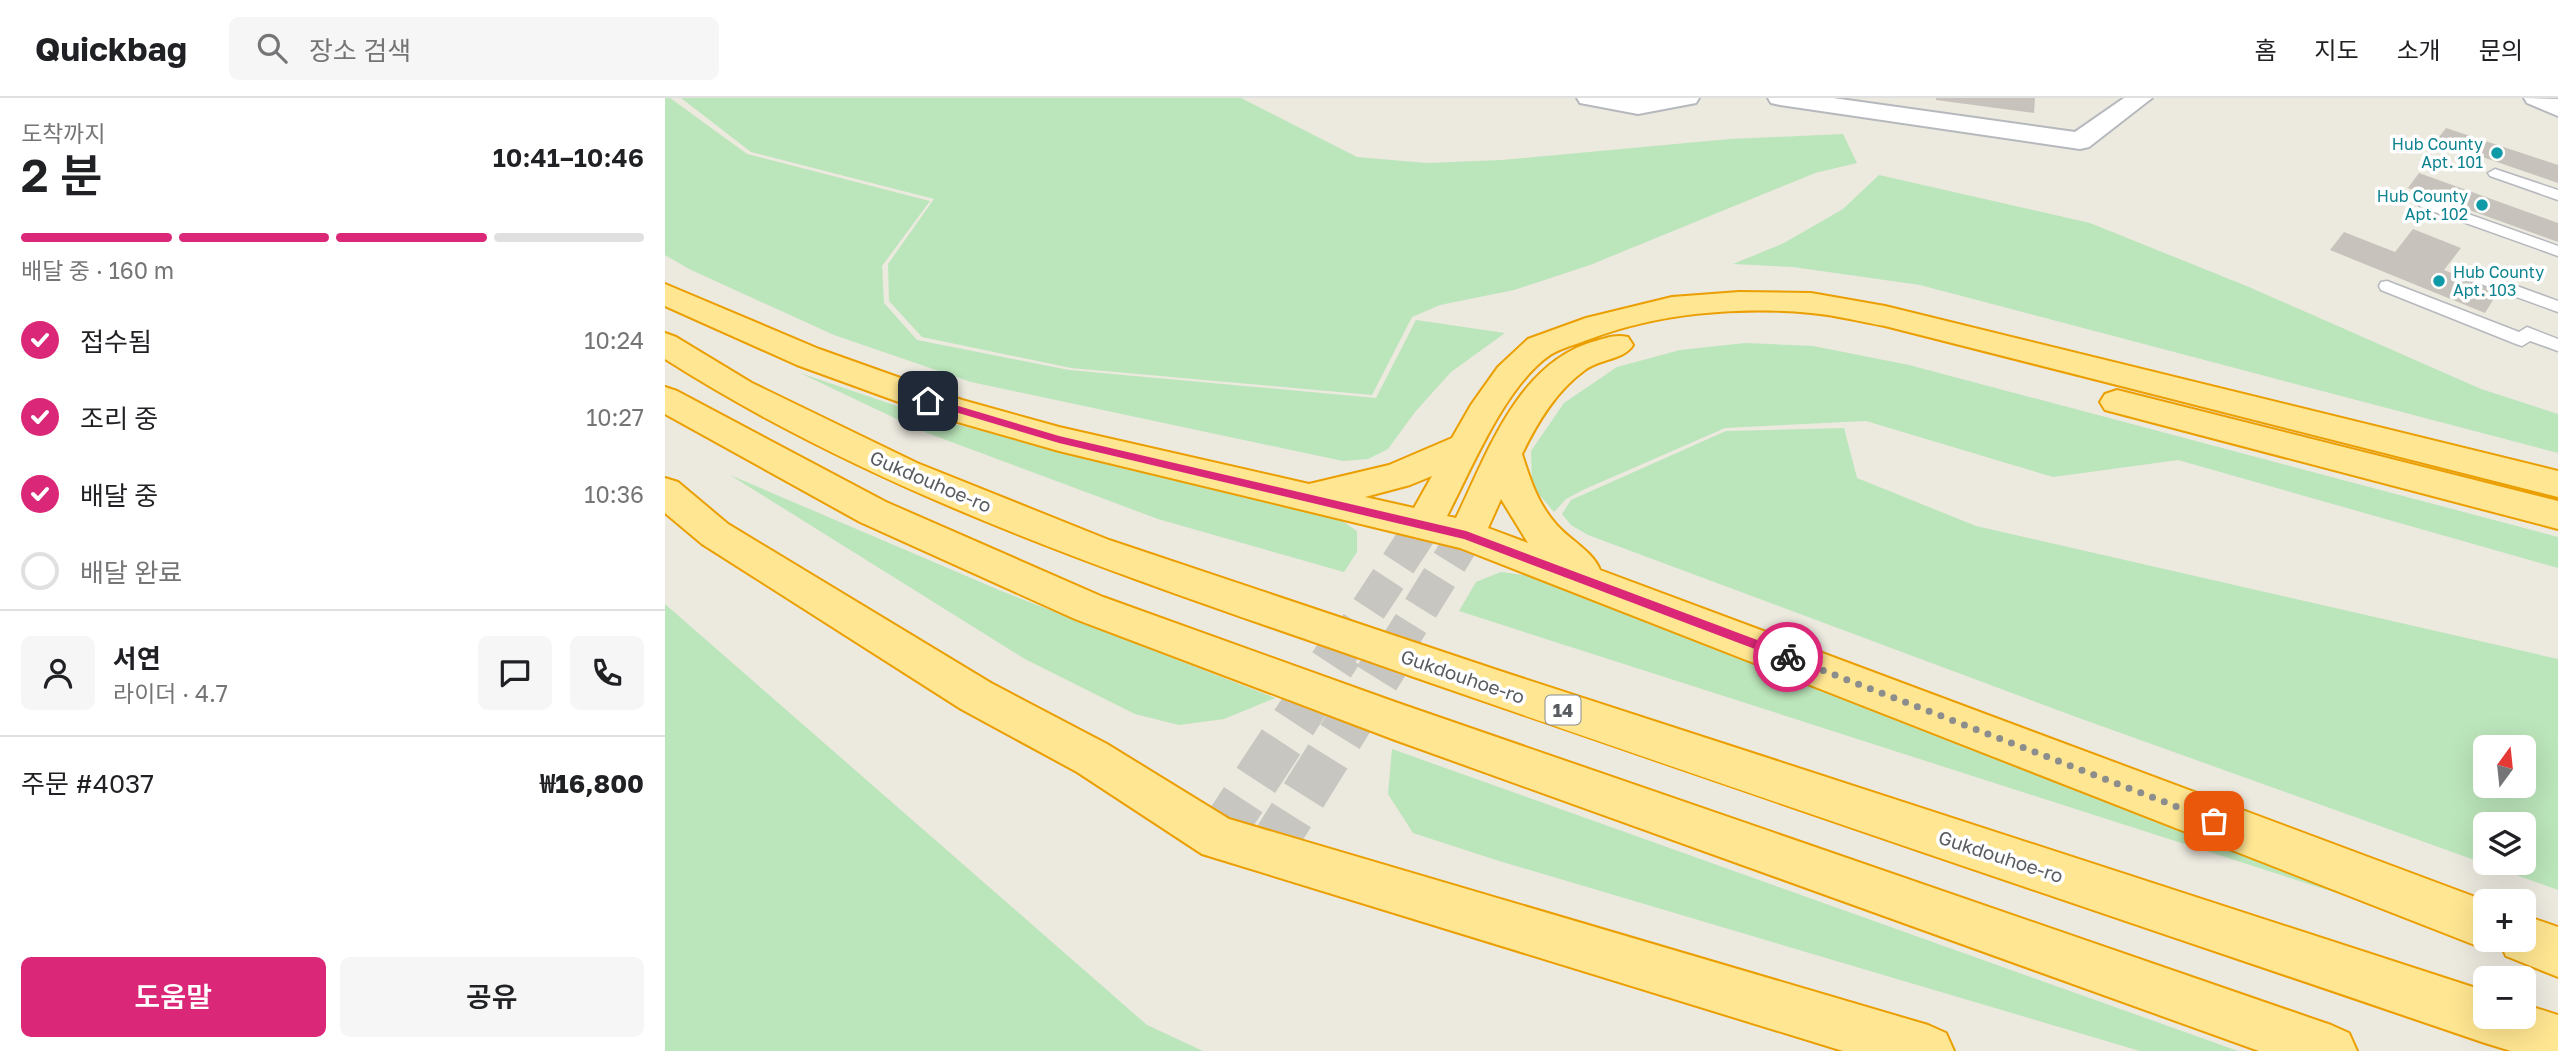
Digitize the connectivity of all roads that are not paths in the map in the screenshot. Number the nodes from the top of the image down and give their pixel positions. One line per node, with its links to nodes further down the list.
1 (1589, 98): 2 (street)
2 (1687, 98)
3 (1780, 98): 4 (street)
4 (2140, 98)
5 (2536, 98): 6 (street)
6 (2558, 108)
7 (2495, 173): 8 (lane)
8 (2558, 195)
9 (2426, 204): 10 (lane)
10 (2558, 250)
11 (2473, 275): 14 (lane)
12 (2387, 286): 16 (lane)
13 (665, 294): 22 (highway)
14 (2558, 307)
15 (665, 344): 30 (highway, Gukdouhoe-ro / 14)
16 (2558, 345)
17 (665, 399): 34 (highway)
18 (1465, 447): 20 (highway); 22 (highway); 24 (highway)
19 (1505, 455): 23 (highway); 25 (highway); 26 (highway)
20 (2558, 484)
21 (665, 492): 33 (highway)
22 (1304, 498): 24 (highway)
23 (2558, 515)
24 (1423, 526): 25 (highway)
25 (1466, 535): 26 (highway)
26 (1619, 592): 27 (highway)
27 (2473, 920)
28 (2536, 944): 29 (highway)
29 (2558, 952)
30 (2473, 1013)
31 (2522, 1029): 32 (highway, Gukdouhoe-ro / 14)
32 (2558, 1041)
33 (1928, 1051)
34 (2332, 1051)

